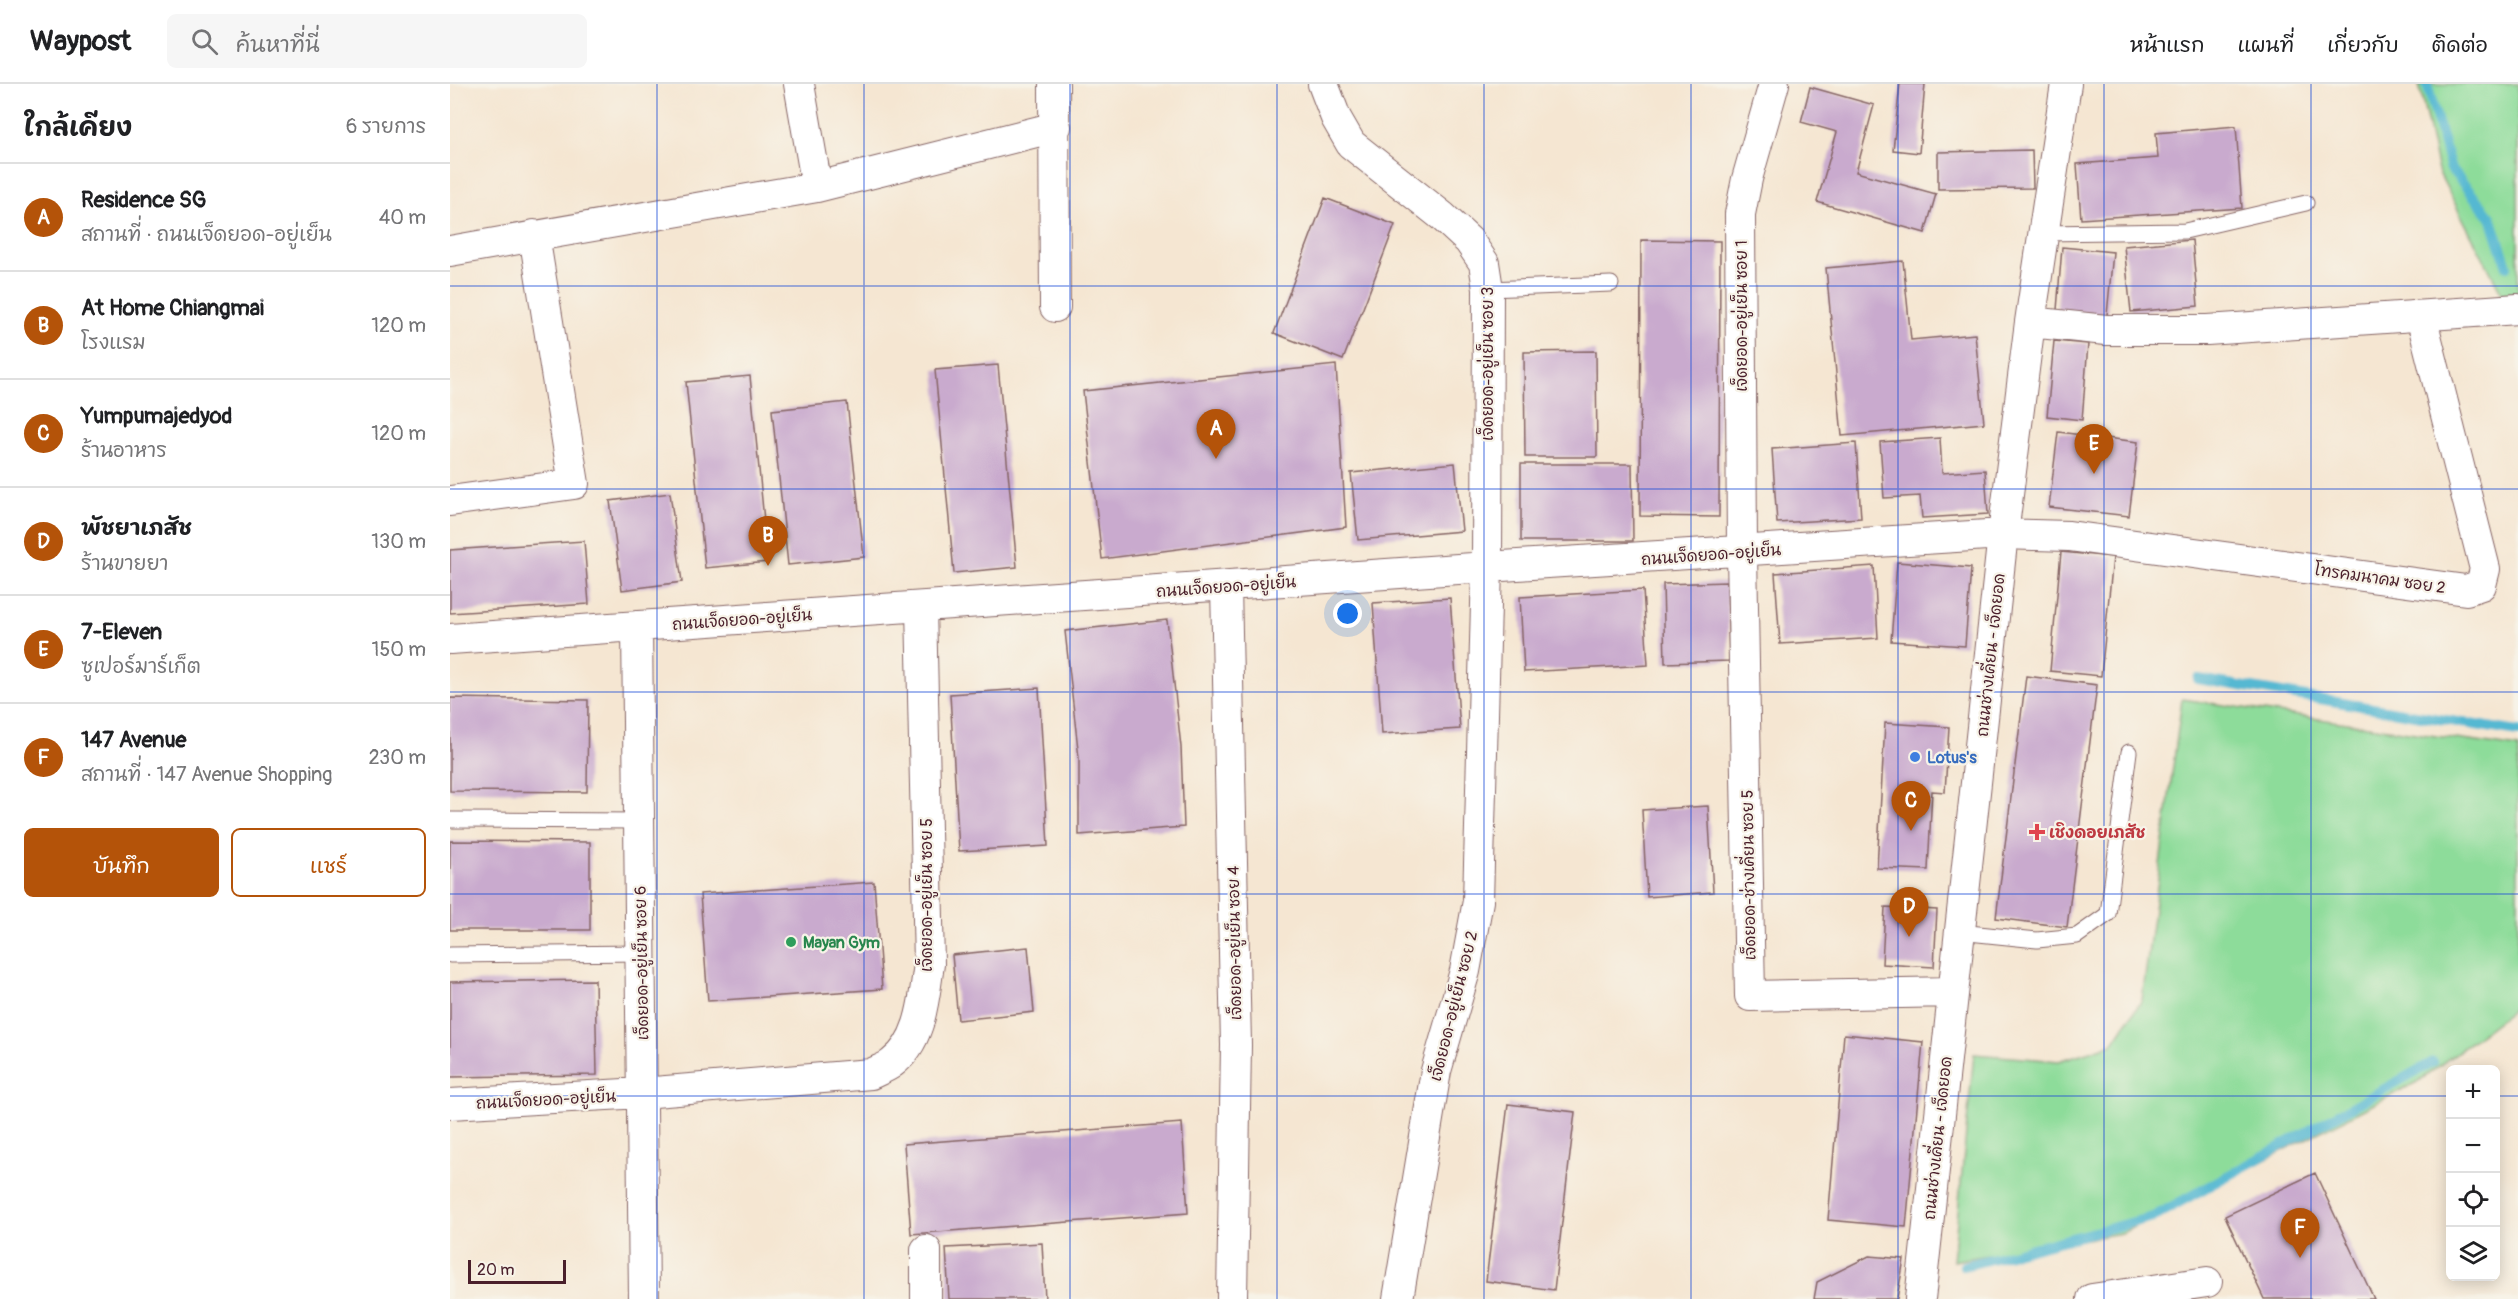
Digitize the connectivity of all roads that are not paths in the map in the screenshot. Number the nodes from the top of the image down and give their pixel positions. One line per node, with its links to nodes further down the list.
1 (799, 84): 7 (street)
2 (1054, 84): 6 (street)
3 (1323, 84): 13 (street, เจ็ดยอด-อยู่เย็น ซอย 3)
4 (1774, 84): 20 (street, เจ็ดยอด-อยู่เย็น ซอย 1)
5 (2066, 84): 9 (street, ถนนช่างเคี่ยน - เจ็ดยอด)
6 (1056, 127): 7 (street); 14 (street)
7 (818, 186): 10 (street)
8 (2306, 203): 9 (lane)
9 (2044, 233): 17 (street, ถนนช่างเคี่ยน - เจ็ดยอด)
10 (534, 236): 11 (street); 18 (street)
11 (450, 251)
12 (1611, 284): 13 (lane)
13 (1488, 289): 21 (street, เจ็ดยอด-อยู่เย็น ซอย 3)
14 (1055, 307)
15 (2518, 309): 16 (street)
16 (2421, 316): 17 (street); 19 (street, โทรคมนาคม ซอย 2)
17 (2030, 322): 19 (street, ถนนช่างเคี่ยน - เจ็ดยอด)
18 (450, 501)
19 (2003, 534): 20 (street, ถนนเจ็ดยอด-อยู่เย็น); 29 (street, ถนนช่างเคี่ยน - เจ็ดยอด)
20 (1742, 552): 21 (street, ถนนเจ็ดยอด-อยู่เย็น); 32 (street, เจ็ดยอด-ช่างเคี่ยน ซอย 5)
21 (1487, 567): 22 (street, ถนนเจ็ดยอด-อยู่เย็น); 40 (street, เจ็ดยอด-อยู่เย็น ซอย 2)
22 (1226, 587): 23 (street, ถนนเจ็ดยอด-อยู่เย็น); 39 (street, เจ็ดยอด-อยู่เย็น ซอย 4)
23 (921, 607): 24 (street, ถนนเจ็ดยอด-อยู่เย็น); 33 (street, เจ็ดยอด-อยู่เย็น ซอย 5)
24 (637, 626): 25 (street, ถนนเจ็ดยอด-อยู่เย็น); 28 (street, เจ็ดยอด-อยู่เย็น ซอย 6)
25 (450, 639)
26 (2129, 752): 29 (lane)
27 (450, 820): 28 (lane)
28 (639, 821): 30 (street, เจ็ดยอด-อยู่เย็น ซอย 6)
29 (1959, 932): 32 (street, ถนนช่างเคี่ยน - เจ็ดยอด)
30 (641, 953): 31 (lane); 33 (street, เจ็ดยอด-อยู่เย็น ซอย 6)
31 (450, 956)
32 (1953, 992): 41 (street, ถนนช่างเคี่ยน - เจ็ดยอด)
33 (642, 1093): 34 (street, ถนนเจ็ดยอด-อยู่เย็น); 37 (street, เจ็ดยอด-อยู่เย็น ซอย 6)
34 (450, 1104)
35 (926, 1250): 38 (street)
36 (2207, 1282): 42 (street)
37 (644, 1299)
38 (927, 1299)
39 (1232, 1299)
40 (1398, 1299)
41 (1920, 1299)
42 (2092, 1299)

